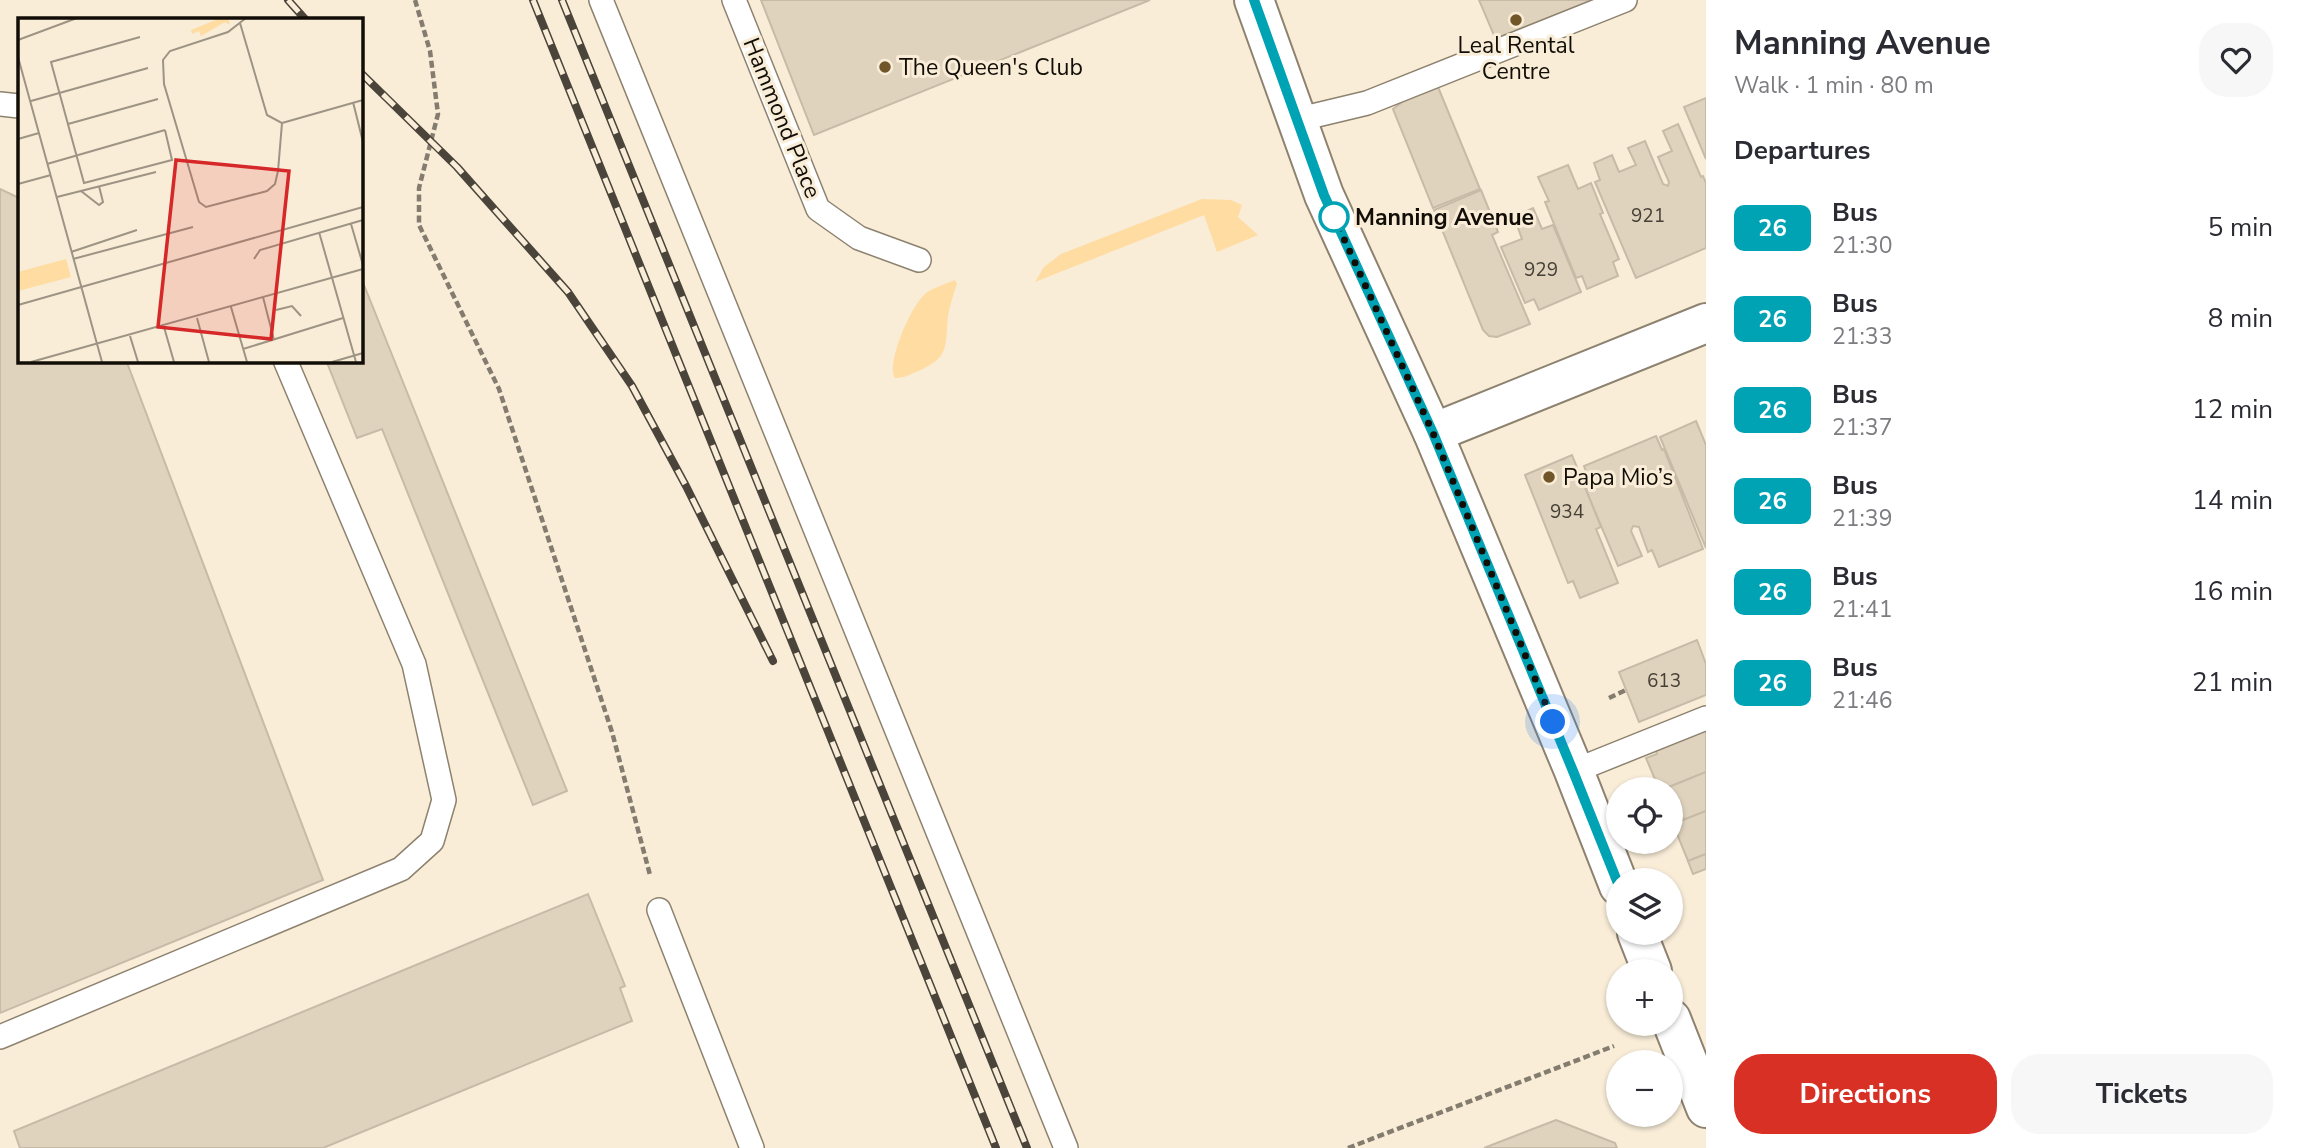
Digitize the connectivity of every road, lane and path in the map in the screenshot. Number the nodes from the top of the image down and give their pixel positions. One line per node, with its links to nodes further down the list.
1 (415, 0): 18 (path)
2 (601, 0): 24 (lane)
3 (734, 0): 9 (lane, Hammond Place)
4 (1254, 0): 8 (main road)
5 (1625, 0): 8 (lane)
6 (0, 104): 7 (lane)
7 (18, 106)
8 (1296, 120): 12 (main road)
9 (919, 260)
10 (1706, 323): 12 (main road)
11 (286, 362): 20 (lane)
12 (1433, 433): 16 (main road)
13 (1626, 690): 14 (path)
14 (1609, 698)
15 (1706, 718): 16 (lane)
16 (1573, 771): 17 (main road)
17 (1612, 868)
18 (659, 910): 23 (lane)
19 (1678, 1036): 22 (main road)
20 (0, 1037)
21 (1614, 1046): 25 (path)
22 (1704, 1096)
23 (752, 1148)
24 (1066, 1148)
25 (1348, 1148)

